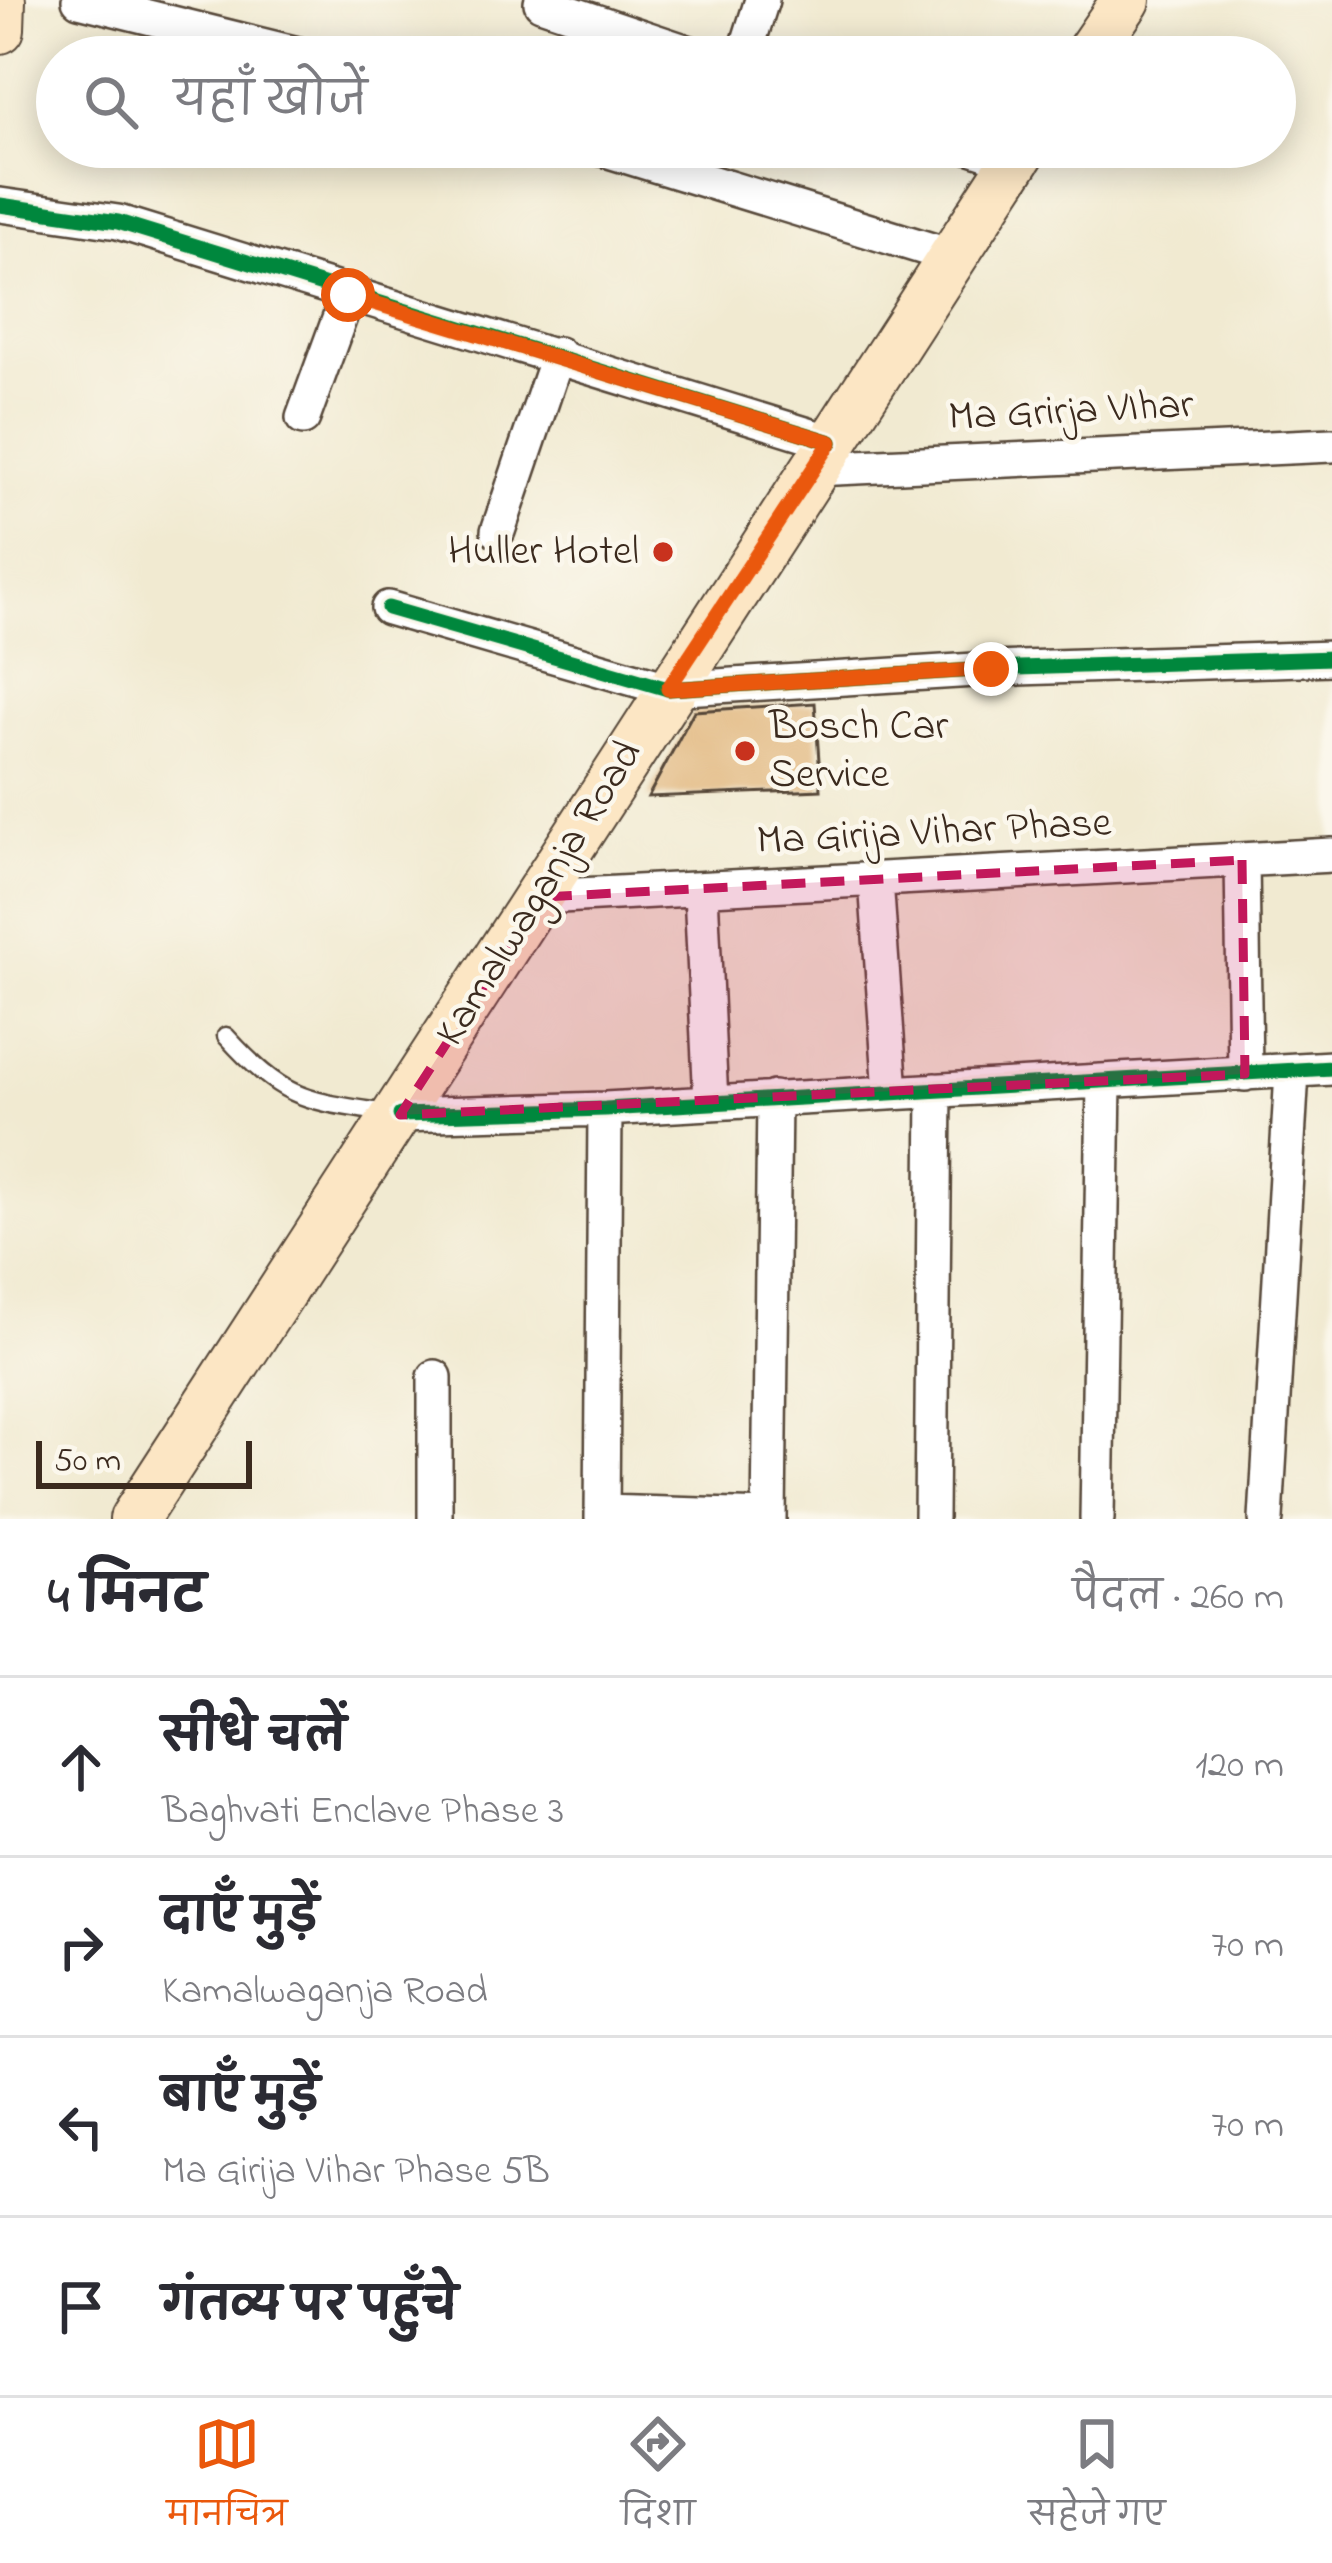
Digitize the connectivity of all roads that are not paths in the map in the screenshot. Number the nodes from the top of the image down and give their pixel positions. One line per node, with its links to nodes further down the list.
1 (1, 0): 6 (main road)
2 (79, 0): 7 (street)
3 (762, 0): 9 (street)
4 (1126, 0): 10 (main road)
5 (541, 3): 8 (street)
6 (0, 24)
7 (225, 36)
8 (639, 36)
9 (751, 36)
10 (1101, 36)
11 (664, 168): 14 (street)
12 (995, 168): 14 (main road, Kamalwaganja Road)
13 (0, 205): 15 (street)
14 (951, 256): 19 (main road, Kamalwaganja Road)
15 (348, 295): 16 (street); 17 (street)
16 (558, 355): 19 (street); 20 (street)
17 (303, 418)
18 (1332, 445): 19 (street, Ma Grirja VIhar)
19 (822, 455): 23 (main road, Kamalwaganja Road)
20 (498, 531)
21 (388, 608): 23 (street)
22 (1332, 658): 23 (street)
23 (668, 689): 28 (main road, Kamalwaganja Road)
24 (1332, 855): 25 (street, Ma Girija Vihar Phase)
25 (1242, 860): 26 (street, Ma Girija Vihar Phase); 32 (street)
26 (876, 880): 27 (street, Ma Girija Vihar Phase); 35 (street)
27 (701, 892): 28 (street, Ma Girija Vihar Phase); 37 (street)
28 (542, 897): 39 (main road, Kamalwaganja Road)
29 (226, 1036): 39 (lane)
30 (1332, 1068): 31 (street)
31 (1292, 1072): 32 (street); 47 (street)
32 (1245, 1074): 33 (street)
33 (1104, 1083): 34 (street); 46 (street)
34 (935, 1090): 35 (street); 45 (street)
35 (891, 1093): 36 (street)
36 (774, 1098): 37 (street); 42 (street)
37 (711, 1102): 38 (street)
38 (605, 1109): 39 (street); 41 (street)
39 (400, 1115): 43 (main road, Kamalwaganja Road)
40 (435, 1377): 44 (street)
41 (602, 1516): 42 (street)
42 (769, 1518)
43 (134, 1519)
44 (435, 1519)
45 (931, 1519)
46 (1097, 1519)
47 (1266, 1519)

